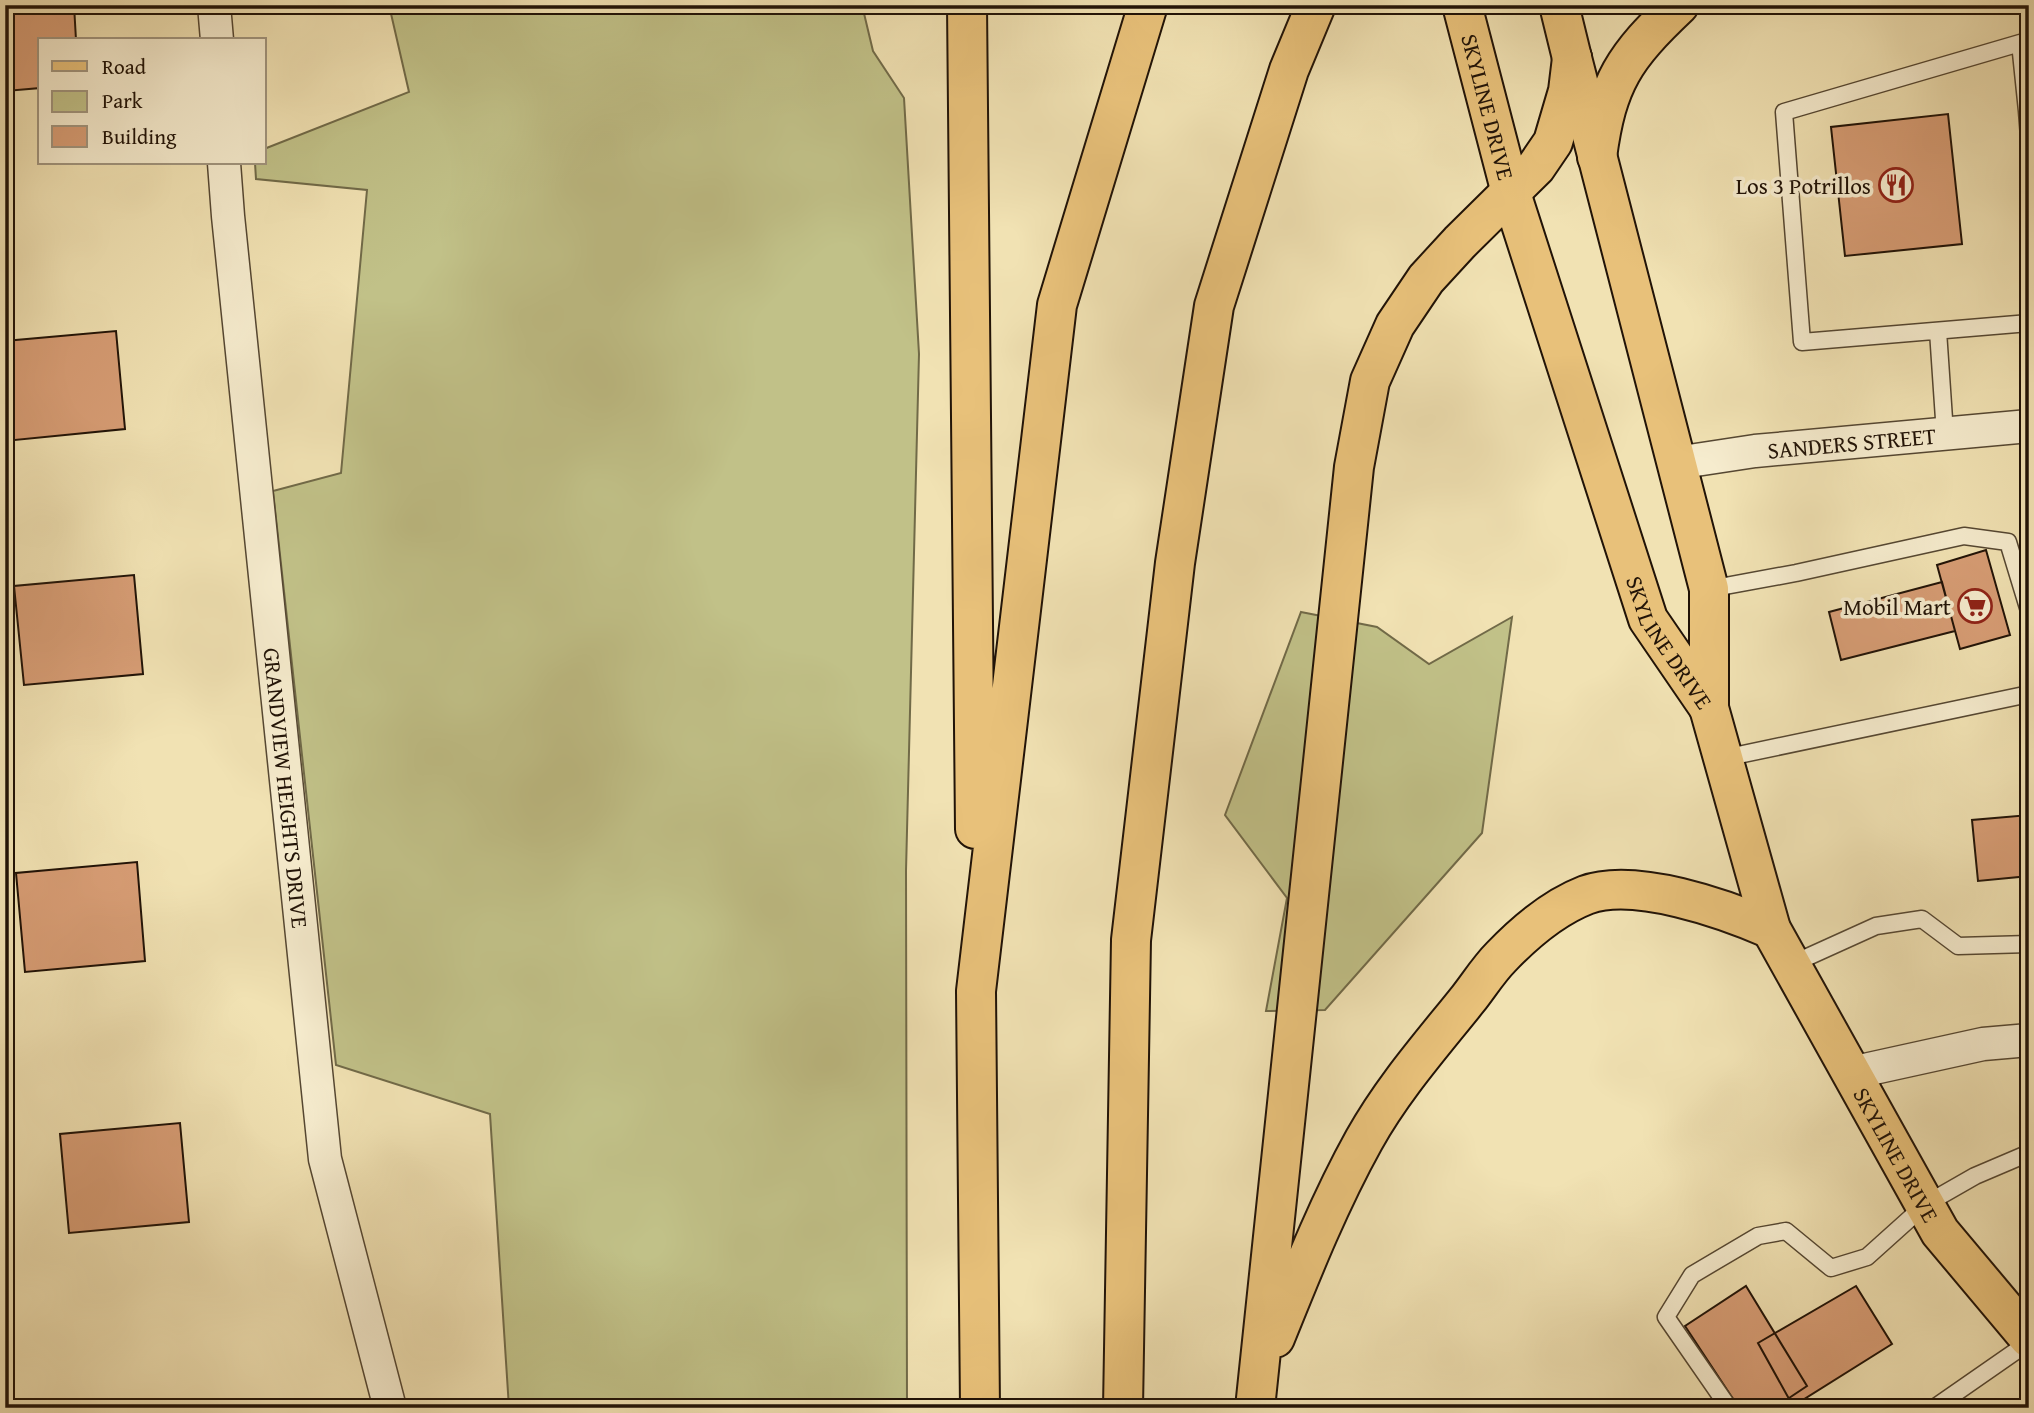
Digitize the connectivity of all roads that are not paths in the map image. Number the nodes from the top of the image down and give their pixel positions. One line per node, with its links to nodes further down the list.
1 (214, 5): 8 (street)
2 (967, 5): 28 (main road)
3 (1148, 5): 28 (main road)
4 (1316, 5): 37 (main road)
5 (1462, 5): 14 (main road, SKYLINE DRIVE)
6 (1559, 5): 9 (main road, SKYLINE DRIVE)
7 (1679, 5): 12 (main road)
8 (216, 38)
9 (1572, 58): 12 (main road, SKYLINE DRIVE); 14 (main road)
10 (2028, 111): 11 (lane); 16 (lane)
11 (2029, 137)
12 (1597, 157): 19 (main road, SKYLINE DRIVE)
13 (224, 164): 35 (street, GRANDVIEW HEIGHTS DRIVE)
14 (1511, 193): 23 (main road, SKYLINE DRIVE); 34 (main road)
15 (2029, 323): 16 (lane)
16 (1938, 331): 18 (lane)
17 (2029, 426): 18 (street, SANDERS STREET)
18 (1945, 434): 19 (street, SANDERS STREET)
19 (1676, 463): 20 (main road, SKYLINE DRIVE)
20 (1709, 589): 21 (lane); 23 (main road, SKYLINE DRIVE)
21 (2029, 611)
22 (2029, 694): 24 (lane)
23 (1709, 708): 24 (main road, SKYLINE DRIVE)
24 (1724, 758): 25 (main road, SKYLINE DRIVE)
25 (1771, 929): 27 (main road, SKYLINE DRIVE); 34 (main road)
26 (2029, 944): 27 (lane)
27 (1792, 964): 30 (main road, SKYLINE DRIVE)
28 (976, 991): 36 (main road)
29 (2029, 1040): 30 (street)
30 (1851, 1073): 32 (main road, SKYLINE DRIVE)
31 (2029, 1153): 32 (lane)
32 (1926, 1204): 33 (main road, SKYLINE DRIVE); 38 (lane)
33 (2029, 1340): 39 (lane)
34 (1255, 1397)
35 (390, 1408)
36 (980, 1408)
37 (1123, 1408)
38 (1730, 1408)
39 (1934, 1408)

